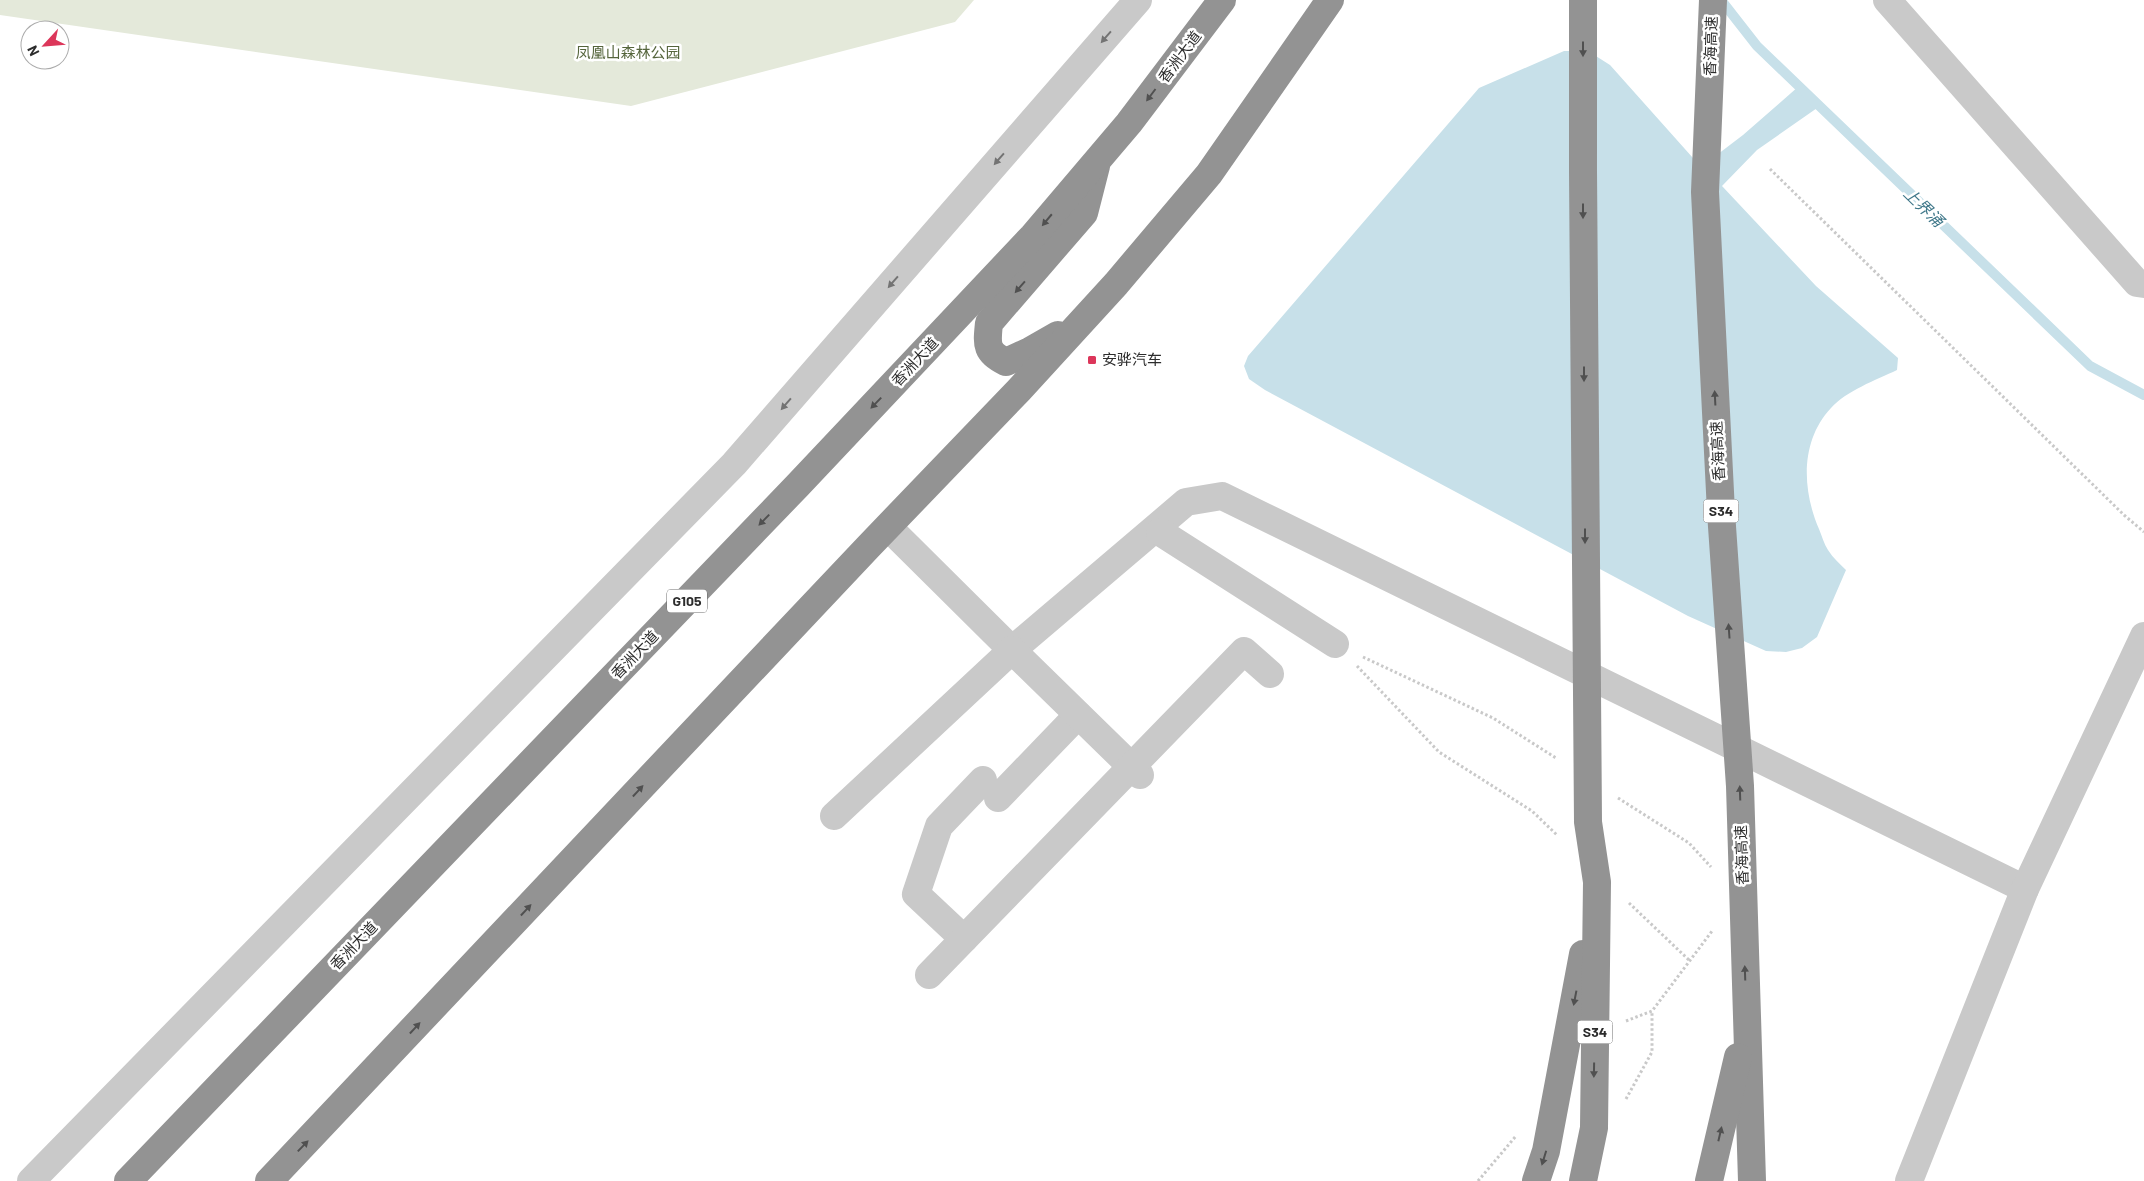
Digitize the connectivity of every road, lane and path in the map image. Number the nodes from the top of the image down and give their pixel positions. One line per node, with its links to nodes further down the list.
1 (1138, 0): 29 (street, one-way to 29)
2 (1222, 0): 7 (highway, 香洲大道 / G105, one-way to 7)
3 (1330, 0): 10 (highway)
4 (1584, 0): 22 (highway, S34, one-way to 22)
5 (1713, 0): 28 (highway, 香海高速 / S34, one-way to 5)
6 (1888, 0): 9 (street)
7 (1098, 159): 10 (highway, one-way to 10); 30 (highway, 香洲大道 / G105, one-way to 30)
8 (1770, 169): 13 (path)
9 (2144, 284)
10 (1086, 316): 11 (highway)
11 (888, 527): 16 (street); 31 (highway, one-way to 11)
12 (1160, 532): 15 (street)
13 (2144, 532)
14 (2144, 636): 23 (street)
15 (1335, 644): 21 (path)
16 (1012, 650): 18 (street); 20 (street); 23 (street)
17 (1270, 674): 19 (street)
18 (1078, 715): 19 (street); 25 (street)
19 (1136, 771): 25 (street)
20 (834, 816)
21 (1561, 839)
22 (1597, 882): 32 (highway, one-way to 32); 33 (highway, S34, one-way to 33)
23 (2025, 890): 36 (street)
24 (1626, 900): 26 (path)
25 (964, 939): 27 (street)
26 (1690, 961)
27 (930, 975)
28 (1747, 1021): 34 (highway, one-way to 28); 35 (highway, S34)
29 (30, 1181)
30 (128, 1181)
31 (269, 1181)
32 (1536, 1181)
33 (1583, 1181)
34 (1709, 1181)
35 (1752, 1181)
36 (1909, 1181)

